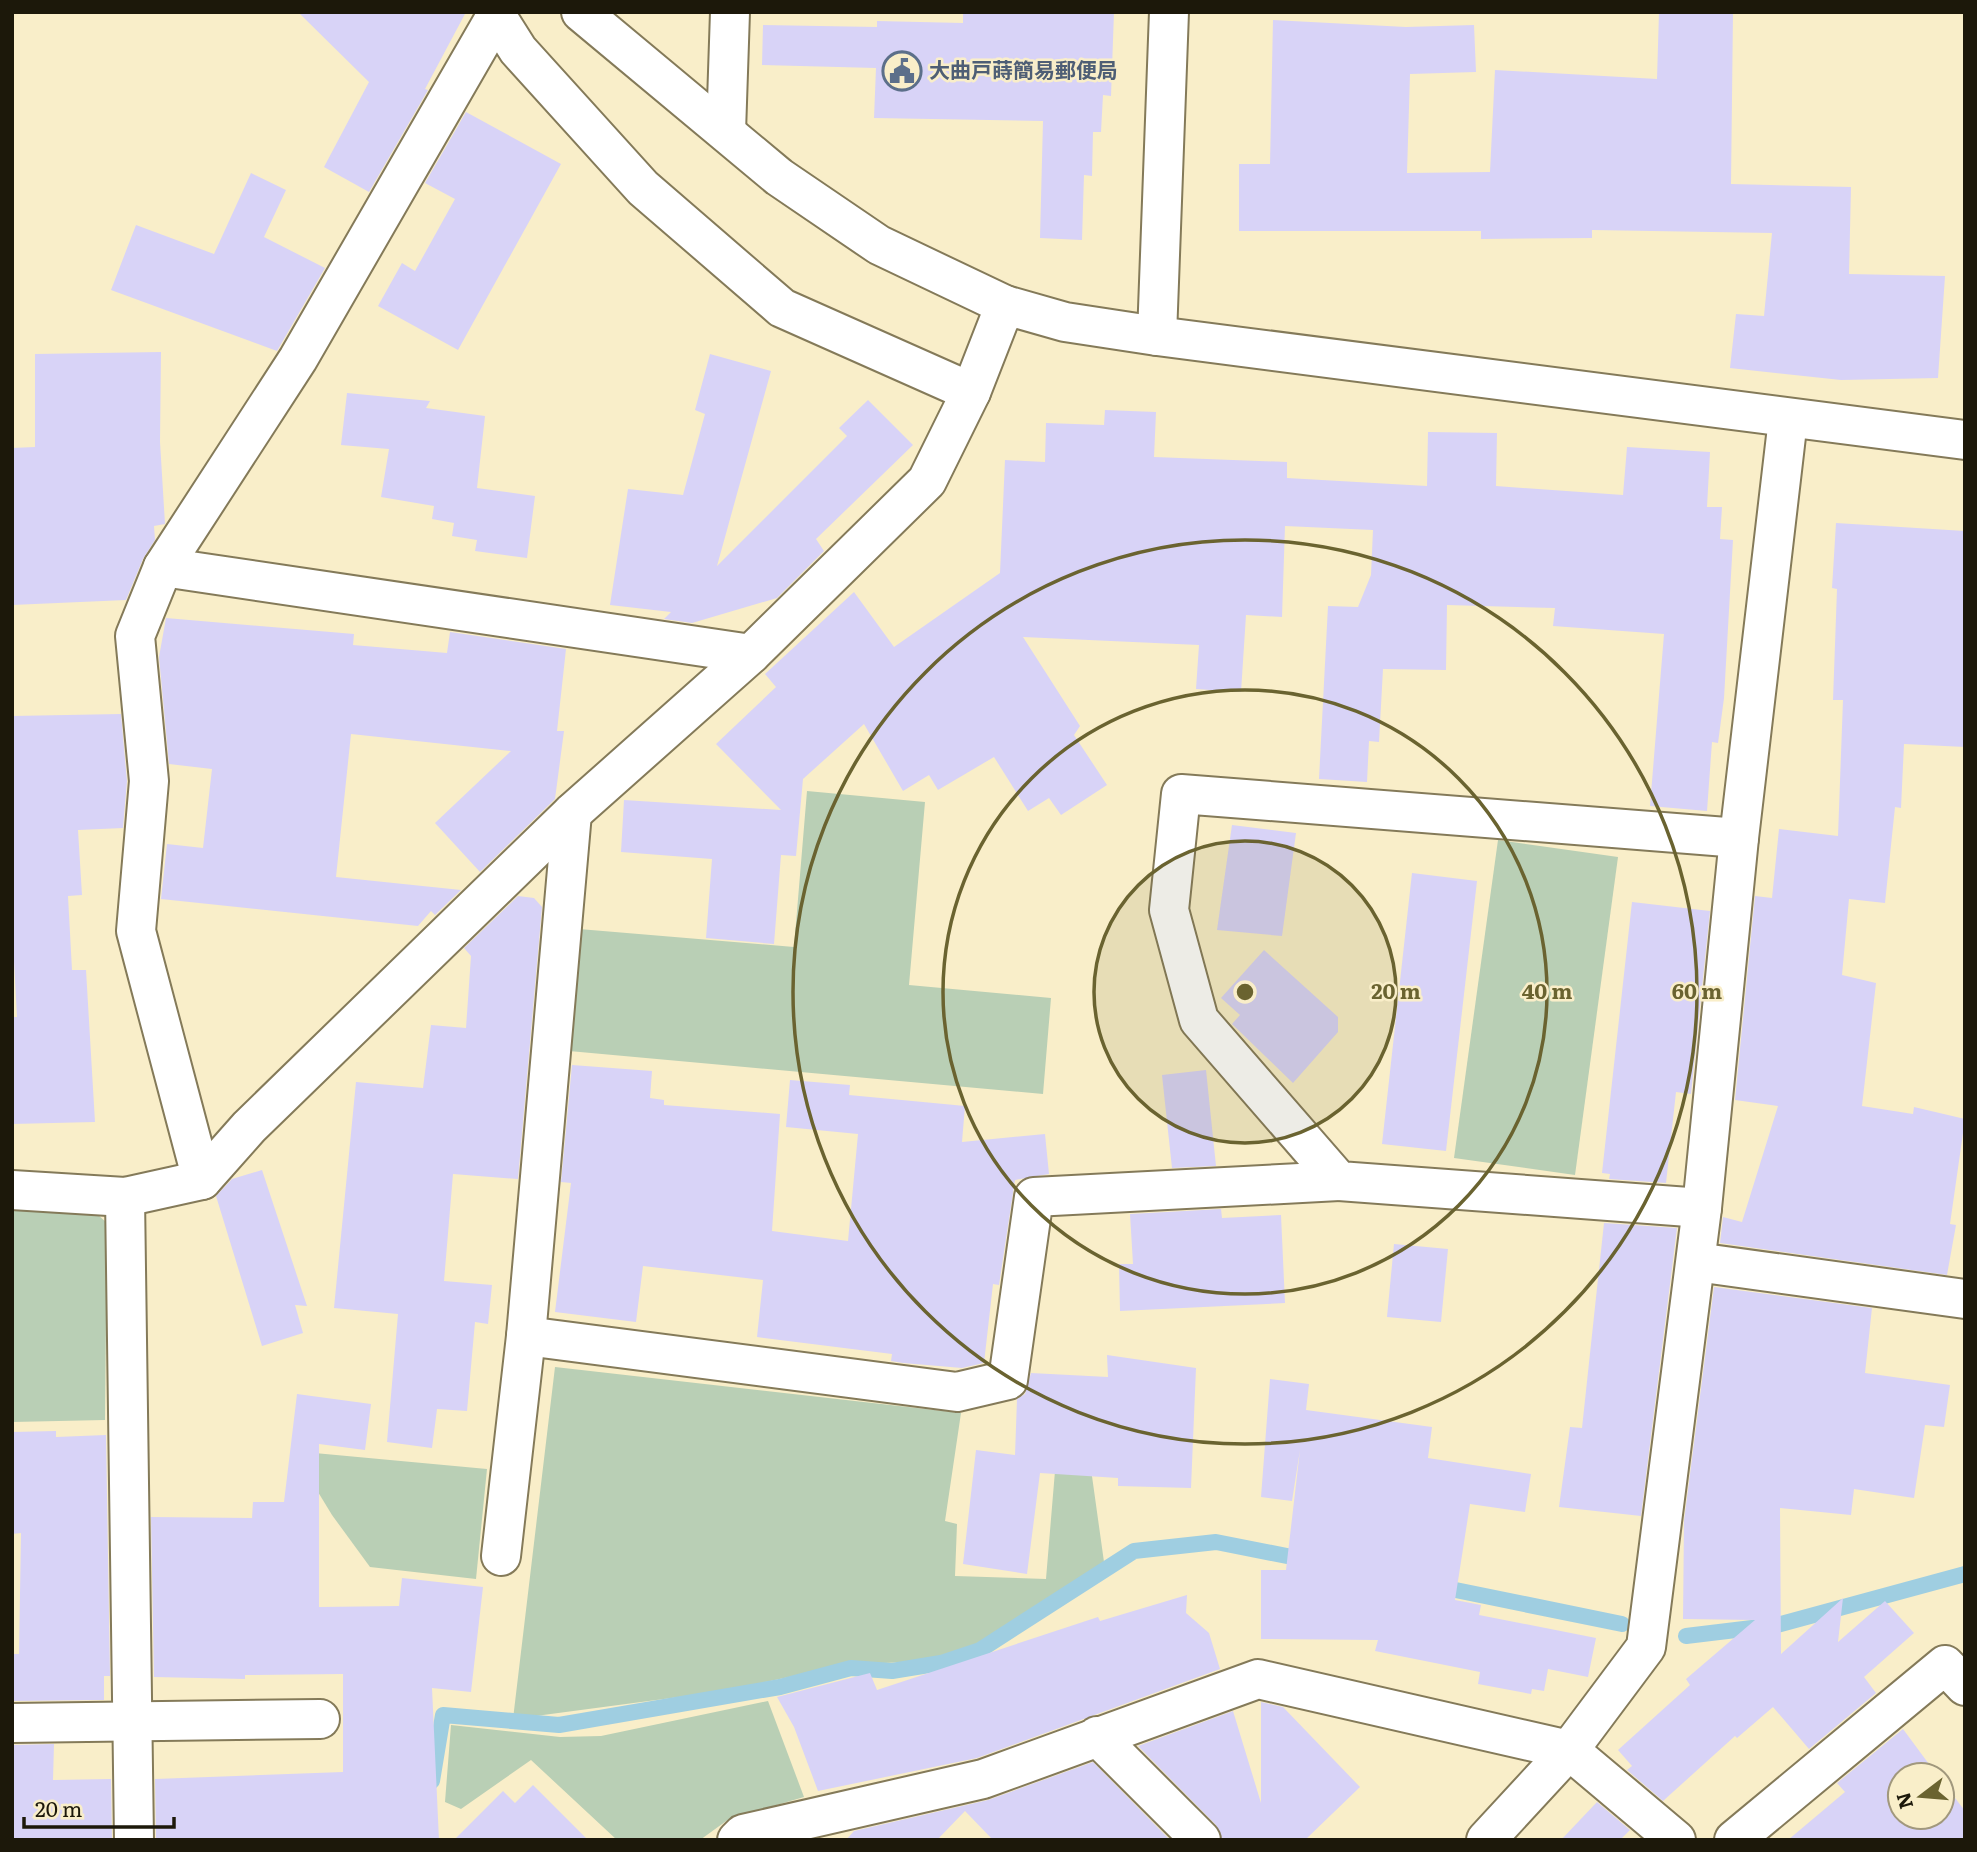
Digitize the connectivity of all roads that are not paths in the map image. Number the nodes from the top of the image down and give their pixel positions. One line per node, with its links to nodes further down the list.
1 (581, 12): 5 (street)
2 (730, 12): 5 (street)
3 (1169, 12): 7 (street)
4 (495, 14): 8 (street); 11 (street)
5 (726, 132): 6 (street)
6 (1005, 305): 7 (street); 8 (street)
7 (1157, 336): 9 (street)
8 (971, 392): 12 (street)
9 (1788, 419): 10 (street); 14 (street)
10 (1965, 440)
11 (163, 567): 12 (street); 15 (street)
12 (751, 654): 13 (street)
13 (572, 813): 15 (street); 22 (street)
14 (1739, 838): 16 (street); 19 (street)
15 (202, 1180): 18 (street)
16 (1339, 1181): 19 (street); 22 (street)
17 (12, 1190): 18 (street)
18 (125, 1197): 26 (street)
19 (1702, 1208): 20 (street)
20 (1696, 1262): 21 (street); 29 (street)
21 (1965, 1299)
22 (526, 1336): 23 (street)
23 (502, 1556)
24 (1965, 1686): 35 (street)
25 (320, 1719): 26 (street)
26 (132, 1721): 27 (street); 31 (street)
27 (12, 1723)
28 (1097, 1737): 29 (street); 30 (street); 32 (street)
29 (1569, 1750): 33 (street); 34 (street)
30 (743, 1838)
31 (134, 1840)
32 (1201, 1840)
33 (1486, 1840)
34 (1676, 1840)
35 (1734, 1840)

